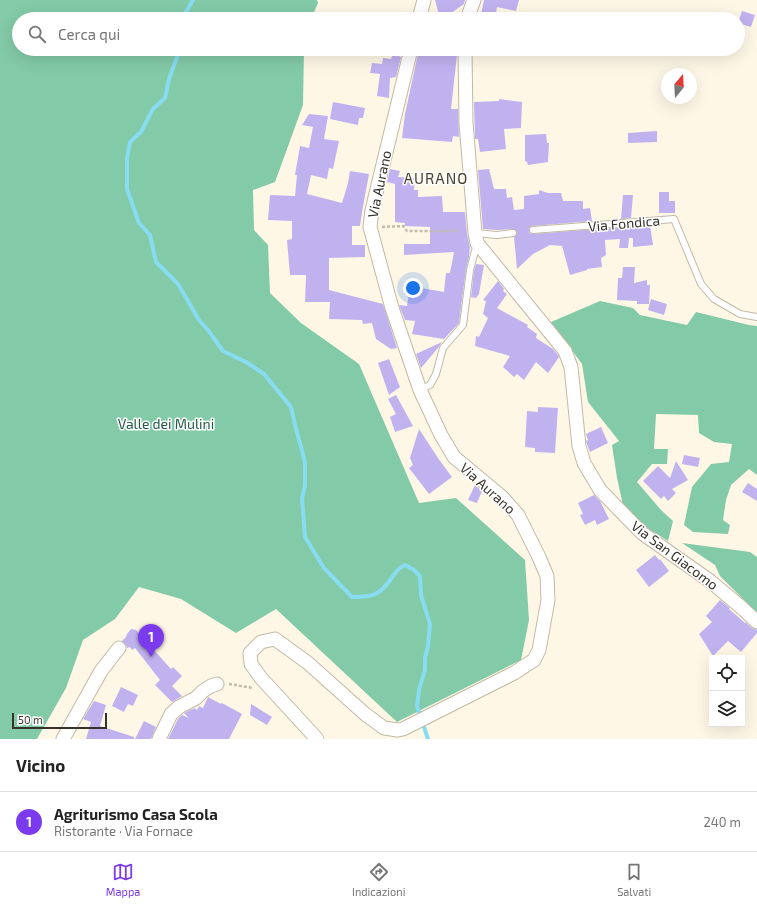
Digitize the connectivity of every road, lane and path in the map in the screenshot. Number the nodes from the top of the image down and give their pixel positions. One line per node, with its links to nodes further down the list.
1 (424, 0): 3 (street)
2 (474, 0): 4 (street)
3 (421, 12)
4 (470, 12)
5 (410, 56): 7 (street, Via Aurano)
6 (465, 56): 11 (street)
7 (370, 227): 9 (path); 13 (street, Via Aurano)
8 (533, 230): 12 (lane, Via Fondica)
9 (458, 231)
10 (513, 233): 11 (lane)
11 (475, 236): 13 (lane); 14 (street, Via San Giacomo)
12 (757, 317)
13 (420, 390): 20 (street, Via Aurano)
14 (757, 622)
15 (119, 648): 18 (street)
16 (217, 684): 17 (path); 19 (street)
17 (255, 688)
18 (63, 739)
19 (159, 739)
20 (316, 739)

